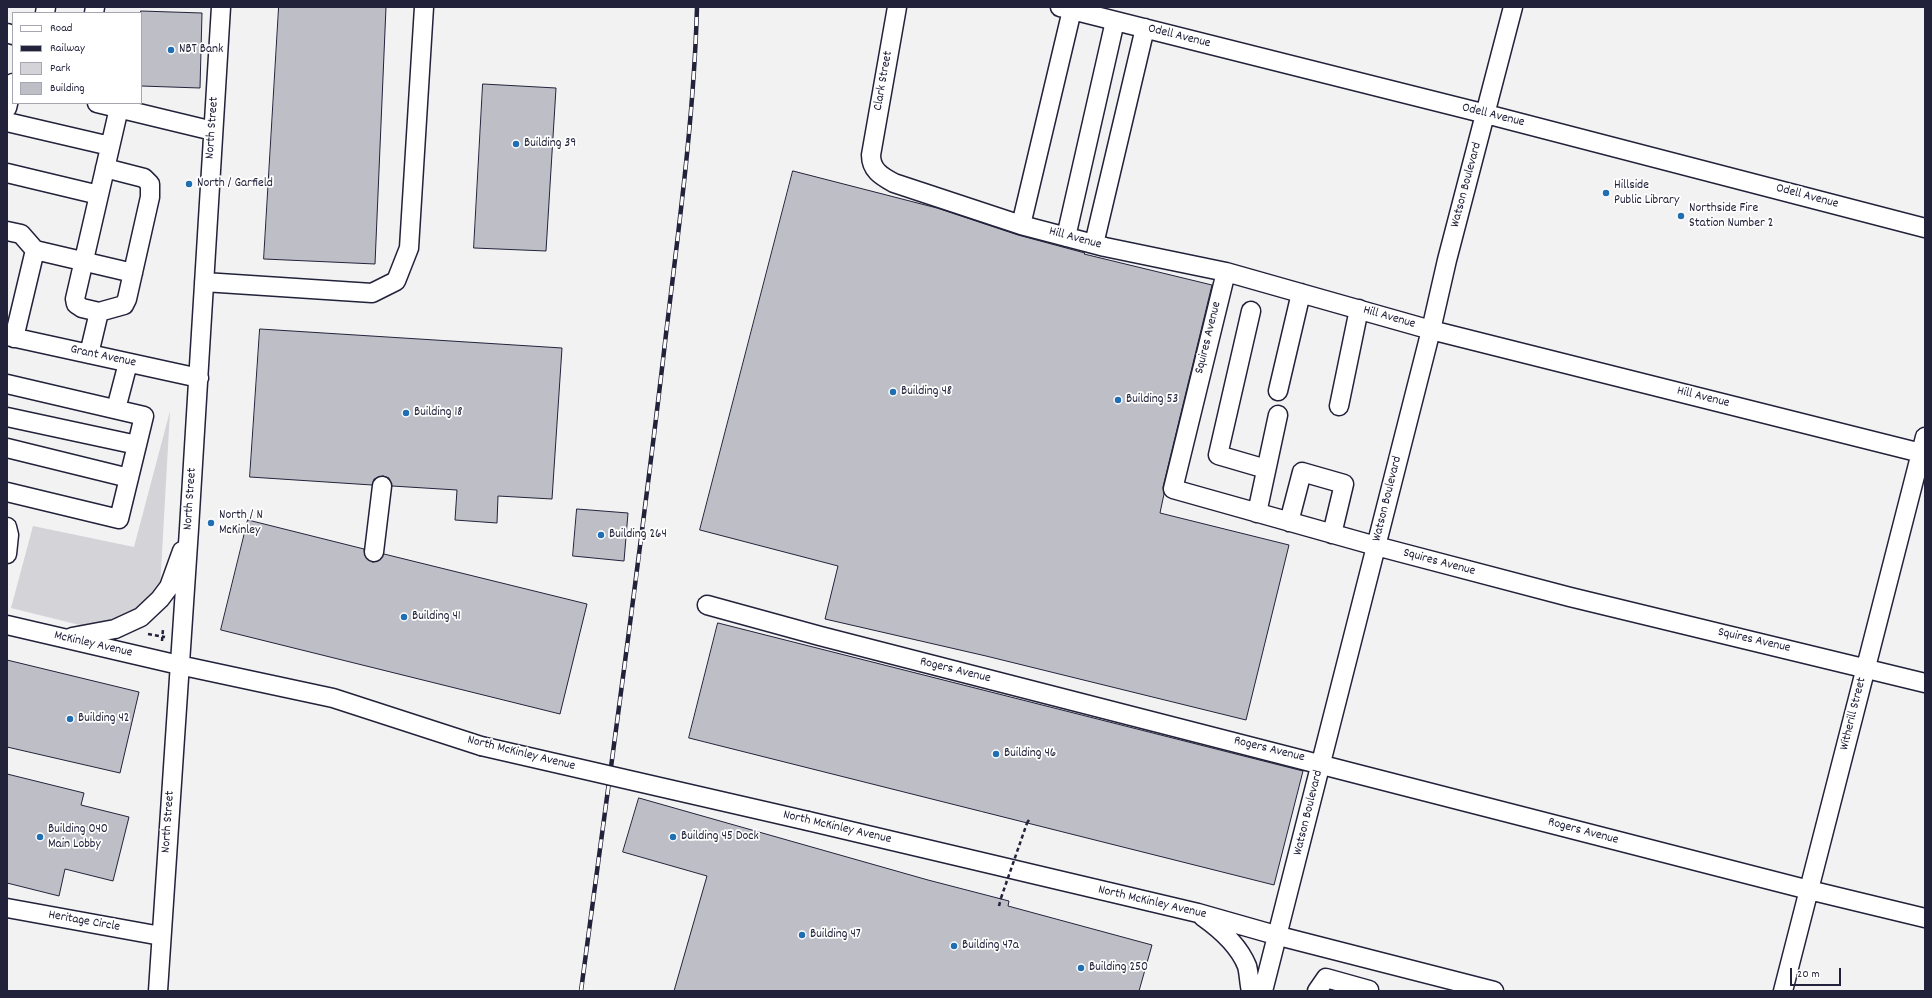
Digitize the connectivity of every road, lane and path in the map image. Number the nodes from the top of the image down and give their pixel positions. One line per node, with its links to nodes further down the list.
1 (221, 7): 14 (street, North Street)
2 (424, 7): 29 (street)
3 (897, 7): 16 (street, Clark Street)
4 (1513, 7): 12 (street, Watson Boulevard)
5 (1065, 8): 6 (street, Odell Avenue); 20 (street)
6 (1115, 21): 7 (street, Odell Avenue); 23 (street)
7 (1145, 28): 12 (street, Odell Avenue); 24 (street)
8 (12, 87): 10 (street)
9 (101, 104): 11 (street)
10 (7, 108)
11 (119, 108): 14 (street); 15 (street)
12 (1486, 114): 21 (street, Odell Avenue); 34 (street, Watson Boulevard)
13 (7, 122): 15 (street)
14 (213, 131): 29 (street, North Street)
15 (110, 146): 17 (street)
16 (871, 155): 20 (street, Hill Avenue)
17 (105, 168): 19 (street); 28 (street)
18 (7, 173): 19 (street)
19 (99, 195): 26 (street)
20 (1021, 225): 23 (street, Hill Avenue)
21 (1925, 228)
22 (7, 231): 25 (street)
23 (1066, 237): 24 (street, Hill Avenue)
24 (1094, 244): 27 (street, Hill Avenue)
25 (35, 250): 26 (street); 35 (street)
26 (84, 261): 28 (street); 33 (street)
27 (1226, 272): 30 (street, Hill Avenue); 52 (street, Squires Avenue)
28 (133, 273): 33 (street)
29 (204, 282): 38 (street, North Street)
30 (1301, 293): 31 (street, Hill Avenue); 40 (street)
31 (1359, 309): 34 (street, Hill Avenue); 41 (street)
32 (1251, 311): 48 (street)
33 (99, 312): 36 (street)
34 (1431, 330): 47 (street, Hill Avenue); 57 (street, Watson Boulevard)
35 (11, 337): 36 (street, Grant Avenue)
36 (89, 354): 37 (street, Grant Avenue)
37 (128, 363): 38 (street, Grant Avenue); 42 (street)
38 (198, 378): 55 (street, North Street)
39 (7, 384): 42 (street)
40 (1278, 391)
41 (1338, 406)
42 (116, 409): 45 (street)
43 (1278, 415): 48 (street)
44 (7, 417): 45 (street)
45 (137, 445): 49 (street)
46 (7, 448): 49 (street)
47 (1924, 448): 69 (street, Witherill Street)
48 (1266, 470): 52 (street)
49 (129, 478): 51 (street)
50 (382, 486): 58 (street)
51 (7, 492)
52 (1256, 513): 53 (street, Squires Avenue)
53 (1289, 522): 56 (street, Squires Avenue); 56 (street)
54 (7, 527): 59 (street)
55 (189, 529): 65 (street); 68 (street, North Street)
56 (1332, 534): 57 (street, Squires Avenue)
57 (1376, 546): 69 (street, Squires Avenue); 71 (street, Watson Boulevard)
58 (374, 552)
59 (7, 554)
60 (707, 605): 71 (street, Rogers Avenue)
61 (7, 625): 65 (street, McKinley Avenue)
62 (163, 625): 64 (path)
63 (142, 632): 64 (path)
64 (162, 637): 66 (path); 67 (path)
65 (64, 638): 68 (street, McKinley Avenue)
66 (167, 638)
67 (162, 641)
68 (179, 665): 76 (street, North McKinley Avenue, bridge); 78 (street, North Street)
69 (1866, 668): 70 (street, Squires Avenue); 73 (street, Witherill Street)
70 (1925, 683)
71 (1322, 764): 73 (street, Rogers Avenue); 79 (street, Watson Boulevard)
72 (1029, 820): 74 (path, bridge)
73 (1809, 890): 77 (street, Rogers Avenue); 88 (street, Witherill Street)
74 (999, 906)
75 (7, 908): 78 (street, Heritage Circle)
76 (1198, 913): 79 (street, North McKinley Avenue); 84 (street)
77 (1925, 918)
78 (161, 936): 83 (street, North Street)
79 (1279, 936): 80 (street, North McKinley Avenue); 85 (street, Watson Boulevard)
80 (1333, 950): 81 (street, North McKinley Avenue); 82 (street)
81 (1377, 961): 86 (street); 87 (street, North McKinley Avenue)
82 (1321, 985): 86 (street)
83 (158, 991)
84 (1251, 991)
85 (1263, 991)
86 (1368, 991)
87 (1494, 991)
88 (1784, 991)

